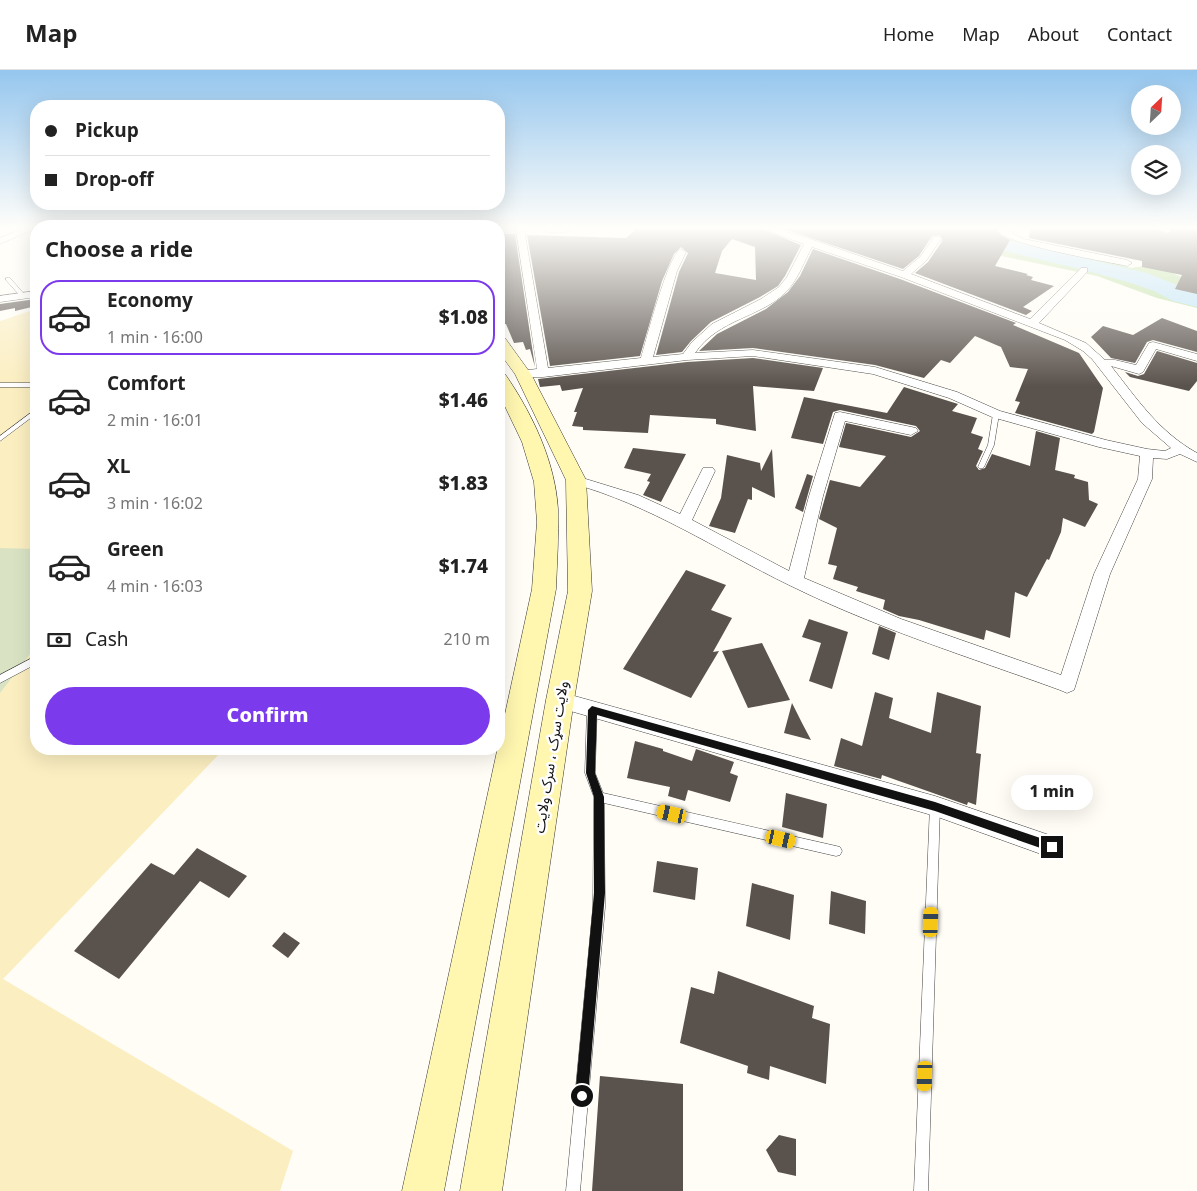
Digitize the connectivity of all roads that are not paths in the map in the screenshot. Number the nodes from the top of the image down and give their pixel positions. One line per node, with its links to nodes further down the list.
1 (10, 281): 8 (lane)
2 (520, 281): 16 (street)
3 (669, 281): 14 (street)
4 (788, 281): 12 (street)
5 (920, 281): 10 (street)
6 (1074, 281): 10 (street)
7 (30, 295): 8 (street)
8 (22, 296): 9 (street)
9 (0, 299)
10 (1031, 324): 15 (street)
11 (505, 350): 16 (main road, ولایت سړک ، سرک ولایت)
12 (687, 357): 14 (street); 19 (street)
13 (1197, 358): 15 (street)
14 (646, 361): 16 (street)
15 (1101, 363): 23 (street)
16 (521, 375): 28 (main road, ولایت سړک ، سرک ولایت); 39 (main road, ولایت سړک ، سرک ولایت)
17 (0, 385): 18 (lane)
18 (30, 385)
19 (996, 414): 24 (street); 26 (lane)
20 (30, 416): 22 (lane)
21 (911, 431): 30 (street)
22 (0, 439)
23 (1180, 449): 24 (street); 25 (street)
24 (1147, 453): 30 (street)
25 (1197, 458)
26 (981, 467)
27 (708, 470): 29 (street)
28 (576, 480): 29 (street); 33 (main road, ولایت سړک ، سرک ولایت)
29 (683, 522): 30 (street)
30 (795, 581)
31 (30, 663): 32 (lane)
32 (0, 679)
33 (560, 700): 34 (street); 40 (main road, ولایت سړک ، سرک ولایت)
34 (592, 710): 35 (lane); 36 (street)
35 (599, 797): 38 (lane); 41 (lane)
36 (935, 806): 37 (street); 42 (lane)
37 (1052, 847)
38 (836, 851)
39 (423, 1191)
40 (481, 1191)
41 (573, 1191)
42 (921, 1191)

